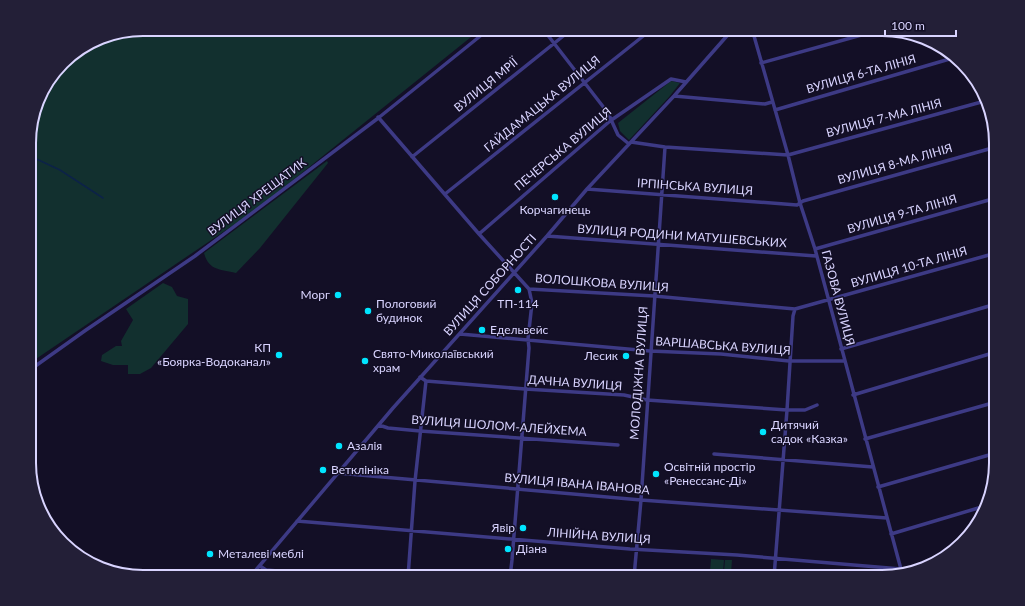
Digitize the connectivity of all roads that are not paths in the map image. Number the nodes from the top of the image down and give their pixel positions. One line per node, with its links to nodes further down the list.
1 (480, 36): 17 (street, ВУЛИЦЯ ХРЕЩАТИК)
2 (548, 36): 8 (street)
3 (564, 36): 8 (street, ВУЛИЦЯ МРІЇ)
4 (643, 36): 11 (street, ГАЙДАМАЦЬКА ВУЛИЦЯ)
5 (727, 36): 12 (street, ВУЛИЦЯ СОБОРНОСТІ)
6 (754, 36): 10 (street, ГАЗОВА ВУЛИЦЯ)
7 (858, 36): 10 (street)
8 (554, 44): 11 (street); 23 (street, ВУЛИЦЯ МРІЇ)
9 (949, 59): 16 (street, ВУЛИЦЯ 6-ТА ЛІНІЯ)
10 (761, 63): 15 (street, ГАЗОВА ВУЛИЦЯ)
11 (584, 82): 18 (street); 25 (street, ГАЙДАМАЦЬКА ВУЛИЦЯ)
12 (686, 82): 13 (street, ВУЛИЦЯ СОБОРНОСТІ); 18 (street, ПЕЧЕРСЬКА ВУЛИЦЯ)
13 (674, 96): 15 (street); 19 (street, ВУЛИЦЯ СОБОРНОСТІ)
14 (980, 101): 22 (street, ВУЛИЦЯ 7-МА ЛІНІЯ)
15 (772, 102): 16 (street, ГАЗОВА ВУЛИЦЯ)
16 (775, 110): 22 (street, ГАЗОВА ВУЛИЦЯ)
17 (378, 118): 23 (street, ВОЛОШКОВА ВУЛИЦЯ); 48 (street, ВУЛИЦЯ ХРЕЩАТИК)
18 (612, 120): 19 (street); 29 (street, ПЕЧЕРСЬКА ВУЛИЦЯ)
19 (630, 143): 20 (street, ВУЛИЦЯ 7-МА ЛІНІЯ); 24 (street, ВУЛИЦЯ СОБОРНОСТІ)
20 (665, 147): 22 (street, ВУЛИЦЯ 7-МА ЛІНІЯ); 26 (street, МОЛОДІЖНА ВУЛИЦЯ)
21 (989, 149): 28 (street, ВУЛИЦЯ 8-МА ЛІНІЯ)
22 (788, 155): 28 (street, ГАЗОВА ВУЛИЦЯ)
23 (412, 157): 25 (street, ВОЛОШКОВА ВУЛИЦЯ)
24 (587, 189): 26 (street, ІРПІНСЬКА ВУЛИЦЯ); 30 (street, ВУЛИЦЯ СОБОРНОСТІ)
25 (445, 194): 29 (street, ВОЛОШКОВА ВУЛИЦЯ)
26 (662, 195): 28 (street, ІРПІНСЬКА ВУЛИЦЯ); 31 (street, МОЛОДІЖНА ВУЛИЦЯ)
27 (989, 200): 32 (street, ВУЛИЦЯ 9-ТА ЛІНІЯ)
28 (800, 203): 32 (street, ГАЗОВА ВУЛИЦЯ)
29 (479, 234): 35 (street, ВОЛОШКОВА ВУЛИЦЯ)
30 (546, 236): 31 (street, ВУЛИЦЯ РОДИНИ МАТУШЕВСЬКИХ); 35 (street, ВУЛИЦЯ СОБОРНОСТІ)
31 (658, 245): 34 (street, ВУЛИЦЯ РОДИНИ МАТУШЕВСЬКИХ); 37 (street, МОЛОДІЖНА ВУЛИЦЯ)
32 (815, 249): 34 (street, ГАЗОВА ВУЛИЦЯ)
33 (989, 255): 38 (street, ВУЛИЦЯ 10-ТА ЛІНІЯ)
34 (816, 256): 38 (street, ГАЗОВА ВУЛИЦЯ)
35 (514, 273): 36 (street, ВОЛОШКОВА ВУЛИЦЯ); 41 (street, ВУЛИЦЯ СОБОРНОСТІ)
36 (529, 288): 37 (street, ВОЛОШКОВА ВУЛИЦЯ); 42 (street)
37 (654, 296): 40 (street, ВОЛОШКОВА ВУЛИЦЯ); 44 (street, МОЛОДІЖНА ВУЛИЦЯ)
38 (828, 300): 40 (street, ВОЛОШКОВА ВУЛИЦЯ); 43 (street, ГАЗОВА ВУЛИЦЯ)
39 (989, 306): 43 (street)
40 (795, 309): 46 (street)
41 (460, 334): 42 (street, ВАРШАВСЬКА ВУЛИЦЯ); 49 (street, ВУЛИЦЯ СОБОРНОСТІ)
42 (528, 339): 44 (street, ВАРШАВСЬКА ВУЛИЦЯ); 51 (street)
43 (841, 349): 47 (street, ГАЗОВА ВУЛИЦЯ)
44 (650, 351): 46 (street, ВАРШАВСЬКА ВУЛИЦЯ); 53 (street, МОЛОДІЖНА ВУЛИЦЯ)
45 (989, 354): 52 (street)
46 (789, 361): 47 (street, ВАРШАВСЬКА ВУЛИЦЯ); 56 (street)
47 (844, 361): 52 (street, ГАЗОВА ВУЛИЦЯ)
48 (36, 366)
49 (420, 377): 50 (street); 57 (street, ВУЛИЦЯ СОБОРНОСТІ)
50 (426, 382): 51 (street, ДАЧНА ВУЛИЦЯ); 58 (street)
51 (525, 389): 53 (street, ДАЧНА ВУЛИЦЯ); 59 (street)
52 (853, 394): 60 (street, ГАЗОВА ВУЛИЦЯ)
53 (647, 400): 56 (street, ДАЧНА ВУЛИЦЯ); 70 (street, МОЛОДІЖНА ВУЛИЦЯ)
54 (989, 404): 60 (street)
55 (817, 405): 56 (street, ДАЧНА ВУЛИЦЯ)
56 (787, 410): 64 (street)
57 (379, 425): 58 (street, ВУЛИЦЯ ШОЛОМ-АЛЕЙХЕМА); 66 (street, ВУЛИЦЯ СОБОРНОСТІ)
58 (420, 431): 59 (street, ВУЛИЦЯ ШОЛОМ-АЛЕЙХЕМА); 67 (street)
59 (521, 438): 61 (street, ВУЛИЦЯ ШОЛОМ-АЛЕЙХЕМА); 69 (street)
60 (865, 439): 65 (street, ГАЗОВА ВУЛИЦЯ)
61 (618, 445)
62 (714, 454): 64 (street)
63 (989, 455): 68 (street)
64 (783, 460): 65 (street); 72 (street)
65 (873, 467): 68 (street, ГАЗОВА ВУЛИЦЯ)
66 (337, 473): 67 (street, ВУЛИЦЯ ІВАНА ІВАНОВА); 74 (street, ВУЛИЦЯ СОБОРНОСТІ)
67 (415, 481): 69 (street, ВУЛИЦЯ ІВАНА ІВАНОВА); 75 (street)
68 (878, 486): 73 (street, ГАЗОВА ВУЛИЦЯ)
69 (517, 488): 70 (street, ВУЛИЦЯ ІВАНА ІВАНОВА); 77 (street)
70 (641, 500): 72 (street, ВУЛИЦЯ ІВАНА ІВАНОВА); 78 (street, МОЛОДІЖНА ВУЛИЦЯ)
71 (979, 508): 76 (street)
72 (780, 509): 73 (street, ВУЛИЦЯ ІВАНА ІВАНОВА); 79 (street)
73 (887, 518): 76 (street, ГАЗОВА ВУЛИЦЯ)
74 (297, 522): 75 (street, ЛІНІЙНА ВУЛИЦЯ); 80 (street, ВУЛИЦЯ СОБОРНОСТІ)
75 (411, 531): 77 (street, ЛІНІЙНА ВУЛИЦЯ); 84 (street)
76 (891, 534): 81 (street, ГАЗОВА ВУЛИЦЯ)
77 (513, 539): 78 (street, ЛІНІЙНА ВУЛИЦЯ); 85 (street)
78 (636, 549): 79 (street, ЛІНІЙНА ВУЛИЦЯ); 86 (street, МОЛОДІЖНА ВУЛИЦЯ)
79 (776, 558): 81 (street, ЛІНІЙНА ВУЛИЦЯ); 87 (street)
80 (260, 566): 82 (street, ВУЛИЦЯ СОБОРНОСТІ); 83 (street)
81 (901, 568)
82 (256, 570)
83 (266, 570)
84 (408, 570)
85 (511, 570)
86 (634, 570)
87 (775, 570)

